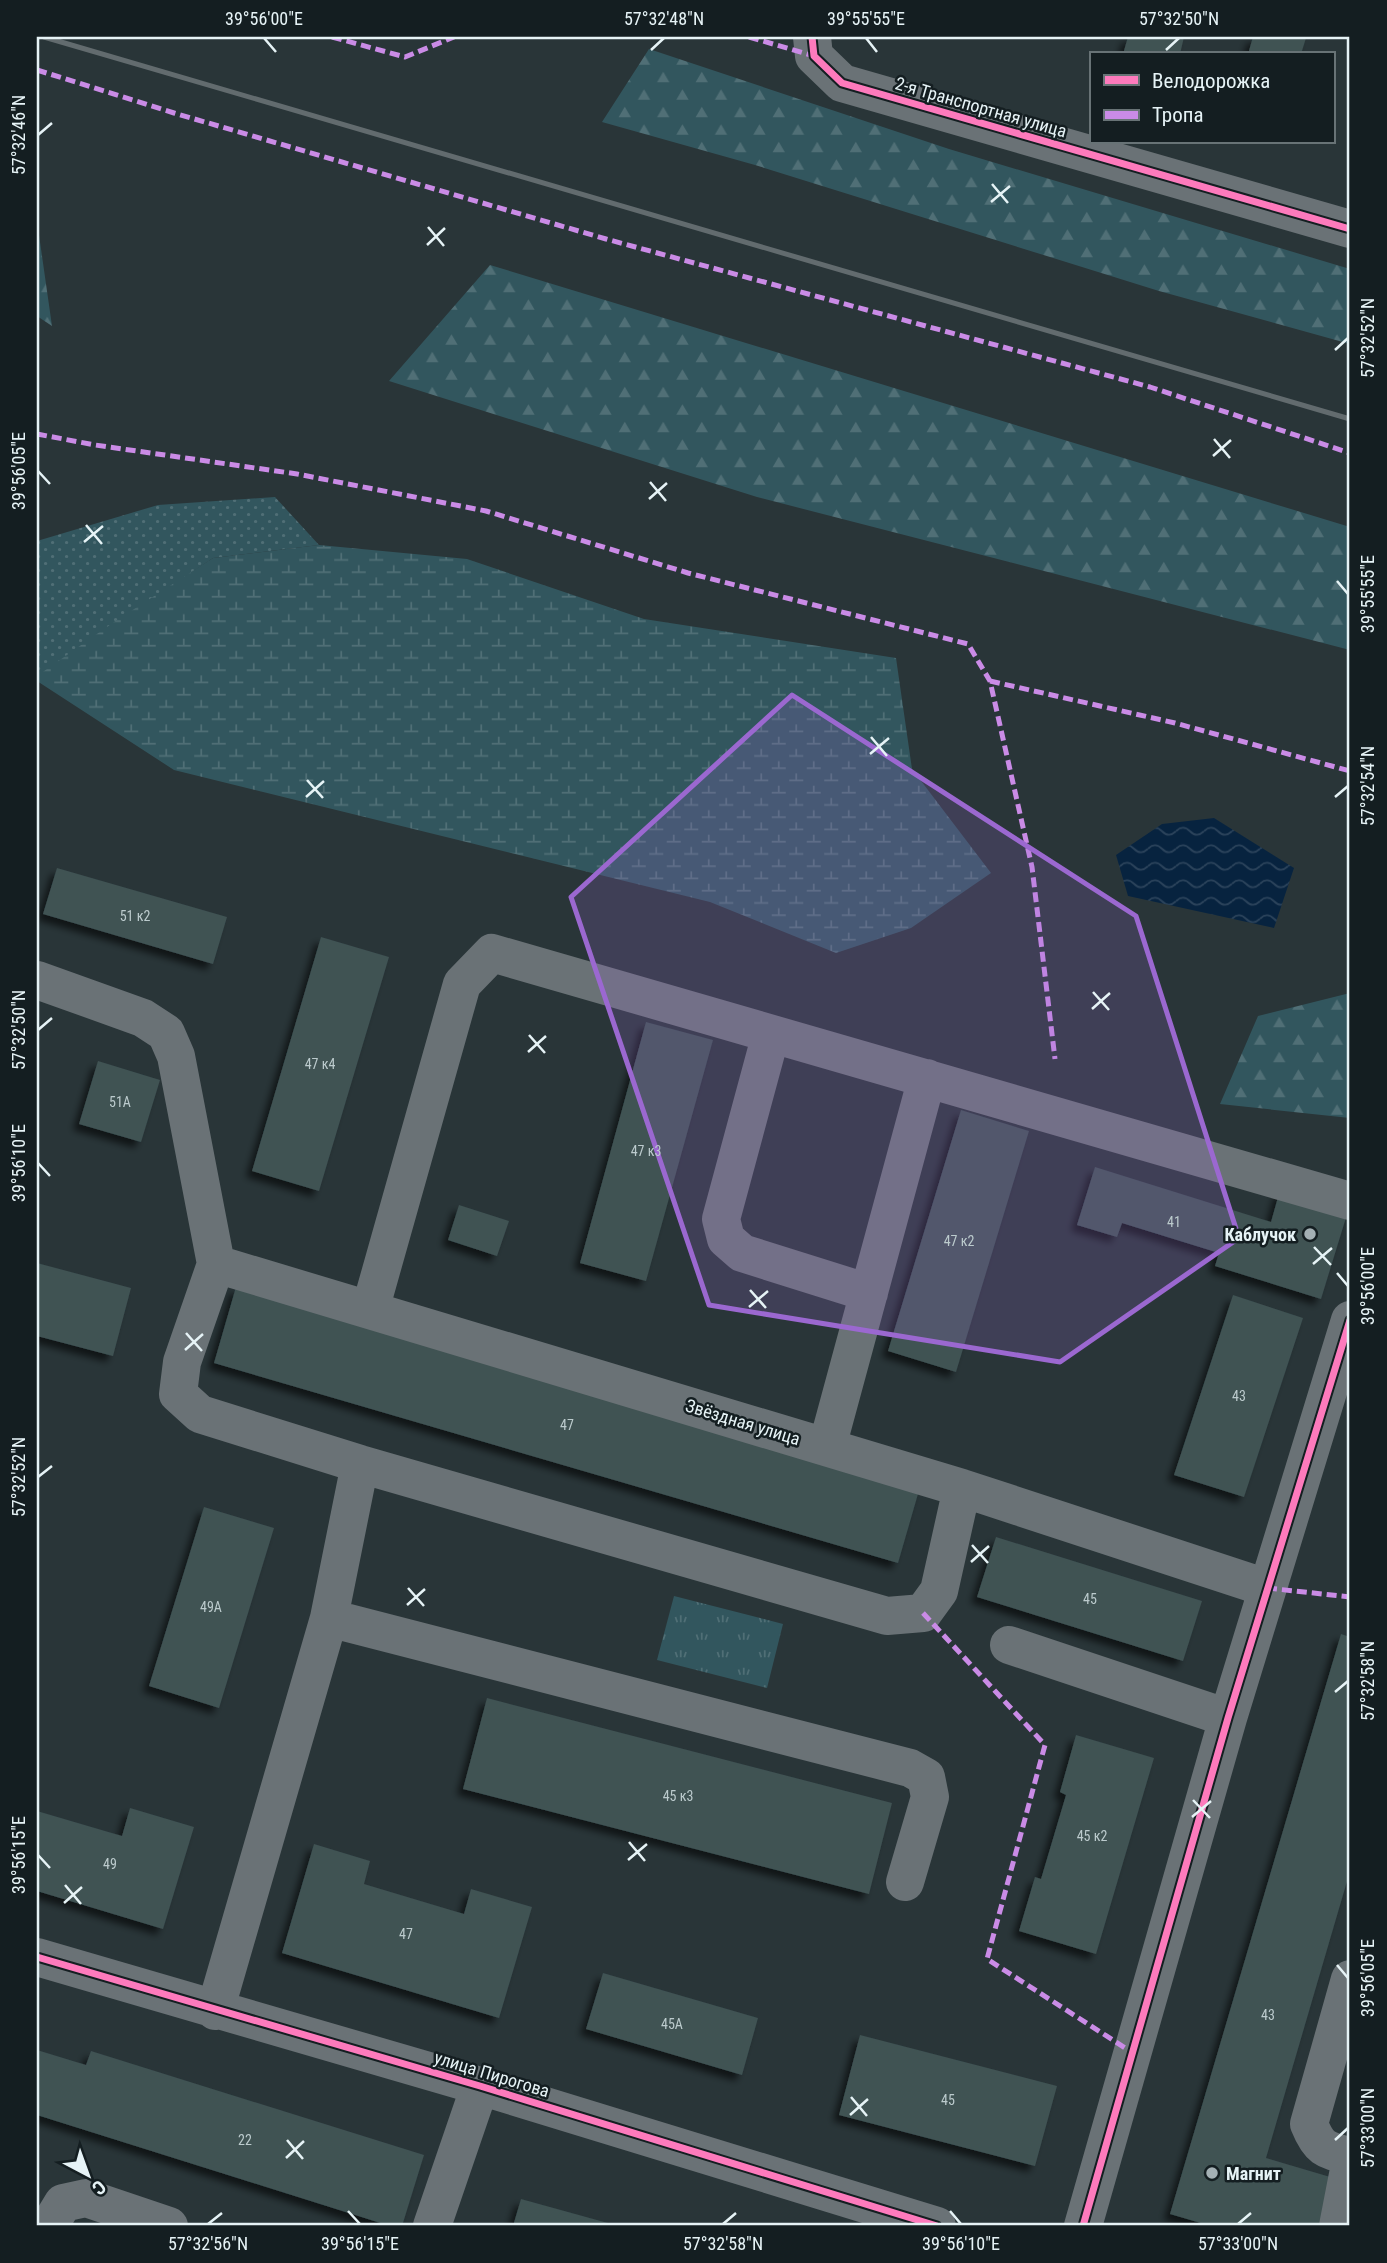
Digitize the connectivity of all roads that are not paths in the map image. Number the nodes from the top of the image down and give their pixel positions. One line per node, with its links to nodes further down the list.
1 (813, 46): 2 (street, 2-я Транспортная улица)
2 (1350, 229)
3 (37, 980): 7 (street)
4 (771, 1034): 5 (street); 8 (street); 9 (street)
5 (927, 1078): 6 (street); 8 (street)
6 (1350, 1201)
7 (216, 1264): 9 (street, Звёздная улица); 13 (street)
8 (869, 1293): 12 (street)
9 (370, 1310): 12 (street, Звёздная улица)
10 (1350, 1320): 11 (street)
11 (1342, 1378): 15 (street)
12 (827, 1447): 14 (street, Звёздная улица)
13 (360, 1464): 14 (street); 16 (street)
14 (962, 1488): 15 (street, Звёздная улица)
15 (1267, 1588): 18 (street)
16 (329, 1618): 19 (street); 22 (street)
17 (1009, 1645): 18 (street)
18 (1228, 1718): 30 (street)
19 (905, 1882)
20 (37, 1957): 22 (street, улица Пирогова)
21 (1350, 1979): 24 (street)
22 (215, 2011): 23 (street, улица Пирогова)
23 (480, 2086): 28 (street); 29 (street, улица Пирогова)
24 (1350, 2156)
25 (1350, 2164): 31 (street)
26 (49, 2226): 27 (street)
27 (169, 2226)
28 (432, 2226)
29 (937, 2226)
30 (1083, 2226)
31 (1338, 2226)

